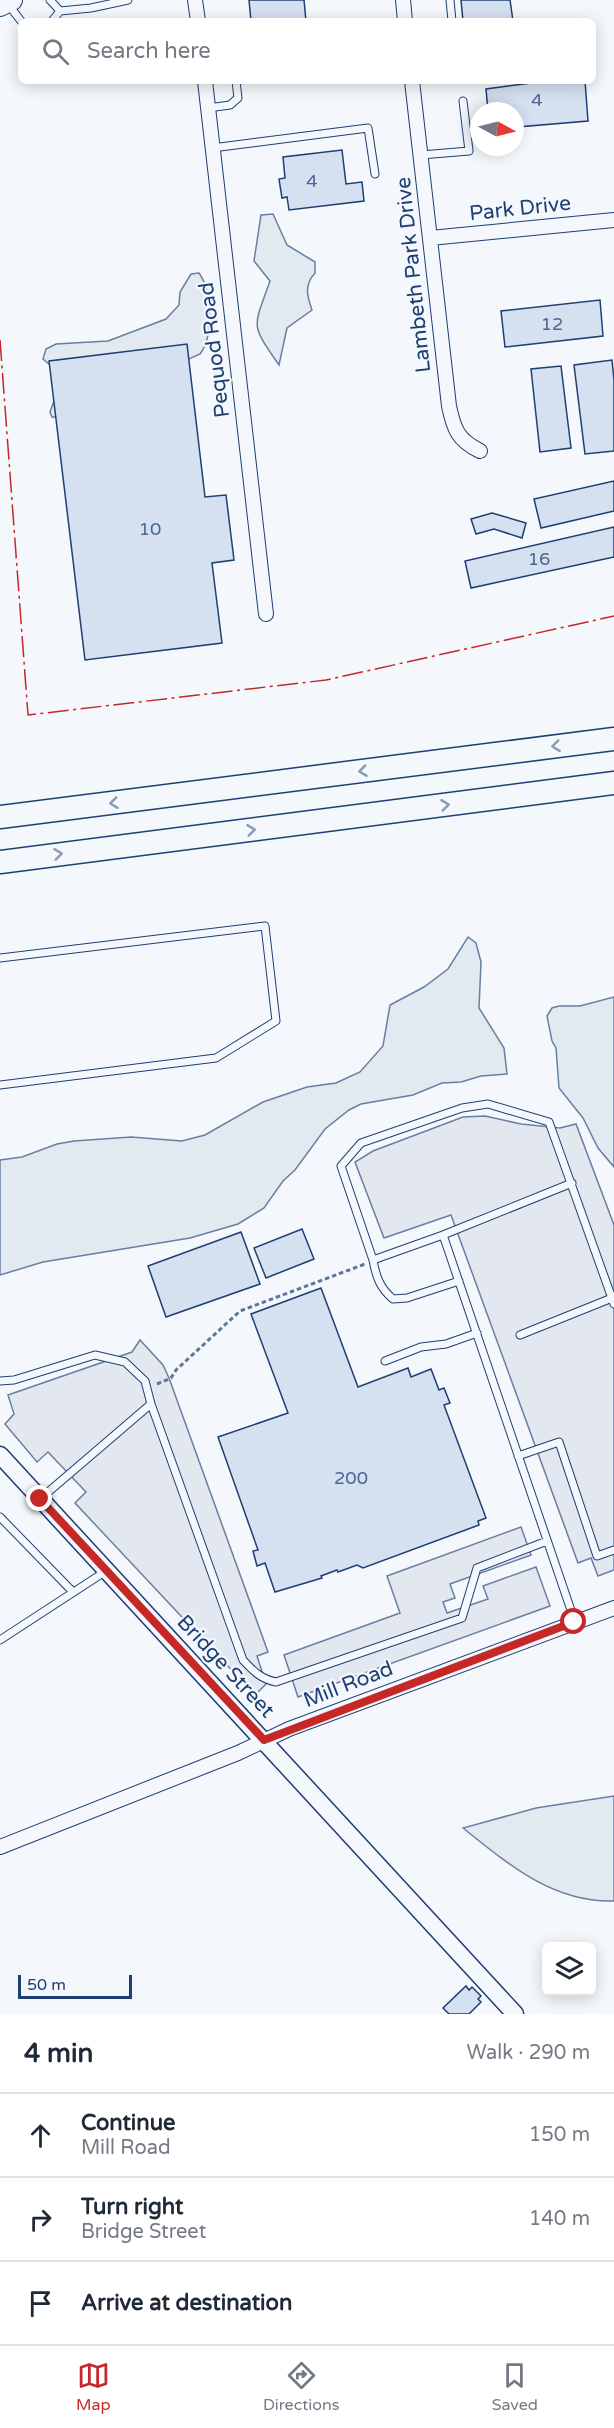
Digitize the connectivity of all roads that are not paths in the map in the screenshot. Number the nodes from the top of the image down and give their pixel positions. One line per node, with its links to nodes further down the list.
1 (50, 0): 7 (lane)
2 (128, 0): 7 (lane)
3 (195, 0): 10 (street)
4 (403, 0): 11 (street)
5 (450, 0): 12 (lane)
6 (6, 3): 8 (lane)
7 (60, 11): 9 (lane)
8 (18, 18)
9 (54, 18)
10 (198, 18)
11 (405, 18)
12 (452, 18)
13 (204, 84): 17 (street, Pequod Road)
14 (236, 84): 17 (lane)
15 (412, 84): 19 (street, Lambeth Park Drive)
16 (463, 101): 19 (lane)
17 (208, 108): 18 (street, Pequod Road)
18 (212, 148): 20 (lane); 24 (street, Pequod Road)
19 (421, 155): 22 (street, Lambeth Park Drive)
20 (375, 174)
21 (614, 220): 22 (street, Park Drive)
22 (430, 238): 23 (street, Lambeth Park Drive)
23 (480, 451)
24 (266, 614)
25 (614, 739): 27 (highway, one-way to 27)
26 (614, 783): 28 (highway, one-way to 26)
27 (0, 817)
28 (0, 862)
29 (0, 958): 30 (lane)
30 (0, 1085)
31 (572, 1183): 32 (lane); 33 (lane); 35 (lane)
32 (443, 1235): 33 (lane); 34 (lane)
33 (373, 1260): 34 (lane)
34 (459, 1281): 36 (lane)
35 (613, 1301): 37 (lane)
36 (477, 1333): 38 (lane); 42 (lane)
37 (520, 1335)
38 (385, 1361)
39 (0, 1381): 40 (lane)
40 (151, 1404): 43 (lane); 45 (lane)
41 (0, 1455): 43 (street, Bridge Street)
42 (518, 1456): 45 (lane); 46 (lane)
43 (40, 1499): 47 (street, Bridge Street)
44 (0, 1517): 48 (lane)
45 (547, 1541): 50 (lane)
46 (614, 1550)
47 (106, 1571): 48 (lane); 52 (street, Bridge Street)
48 (72, 1592): 51 (lane)
49 (614, 1608): 50 (street, Mill Road)
50 (574, 1622): 52 (street, Mill Road)
51 (0, 1640)
52 (264, 1740): 53 (street, Mill Road); 54 (street, Bridge Street)
53 (0, 1847)
54 (515, 2014)

